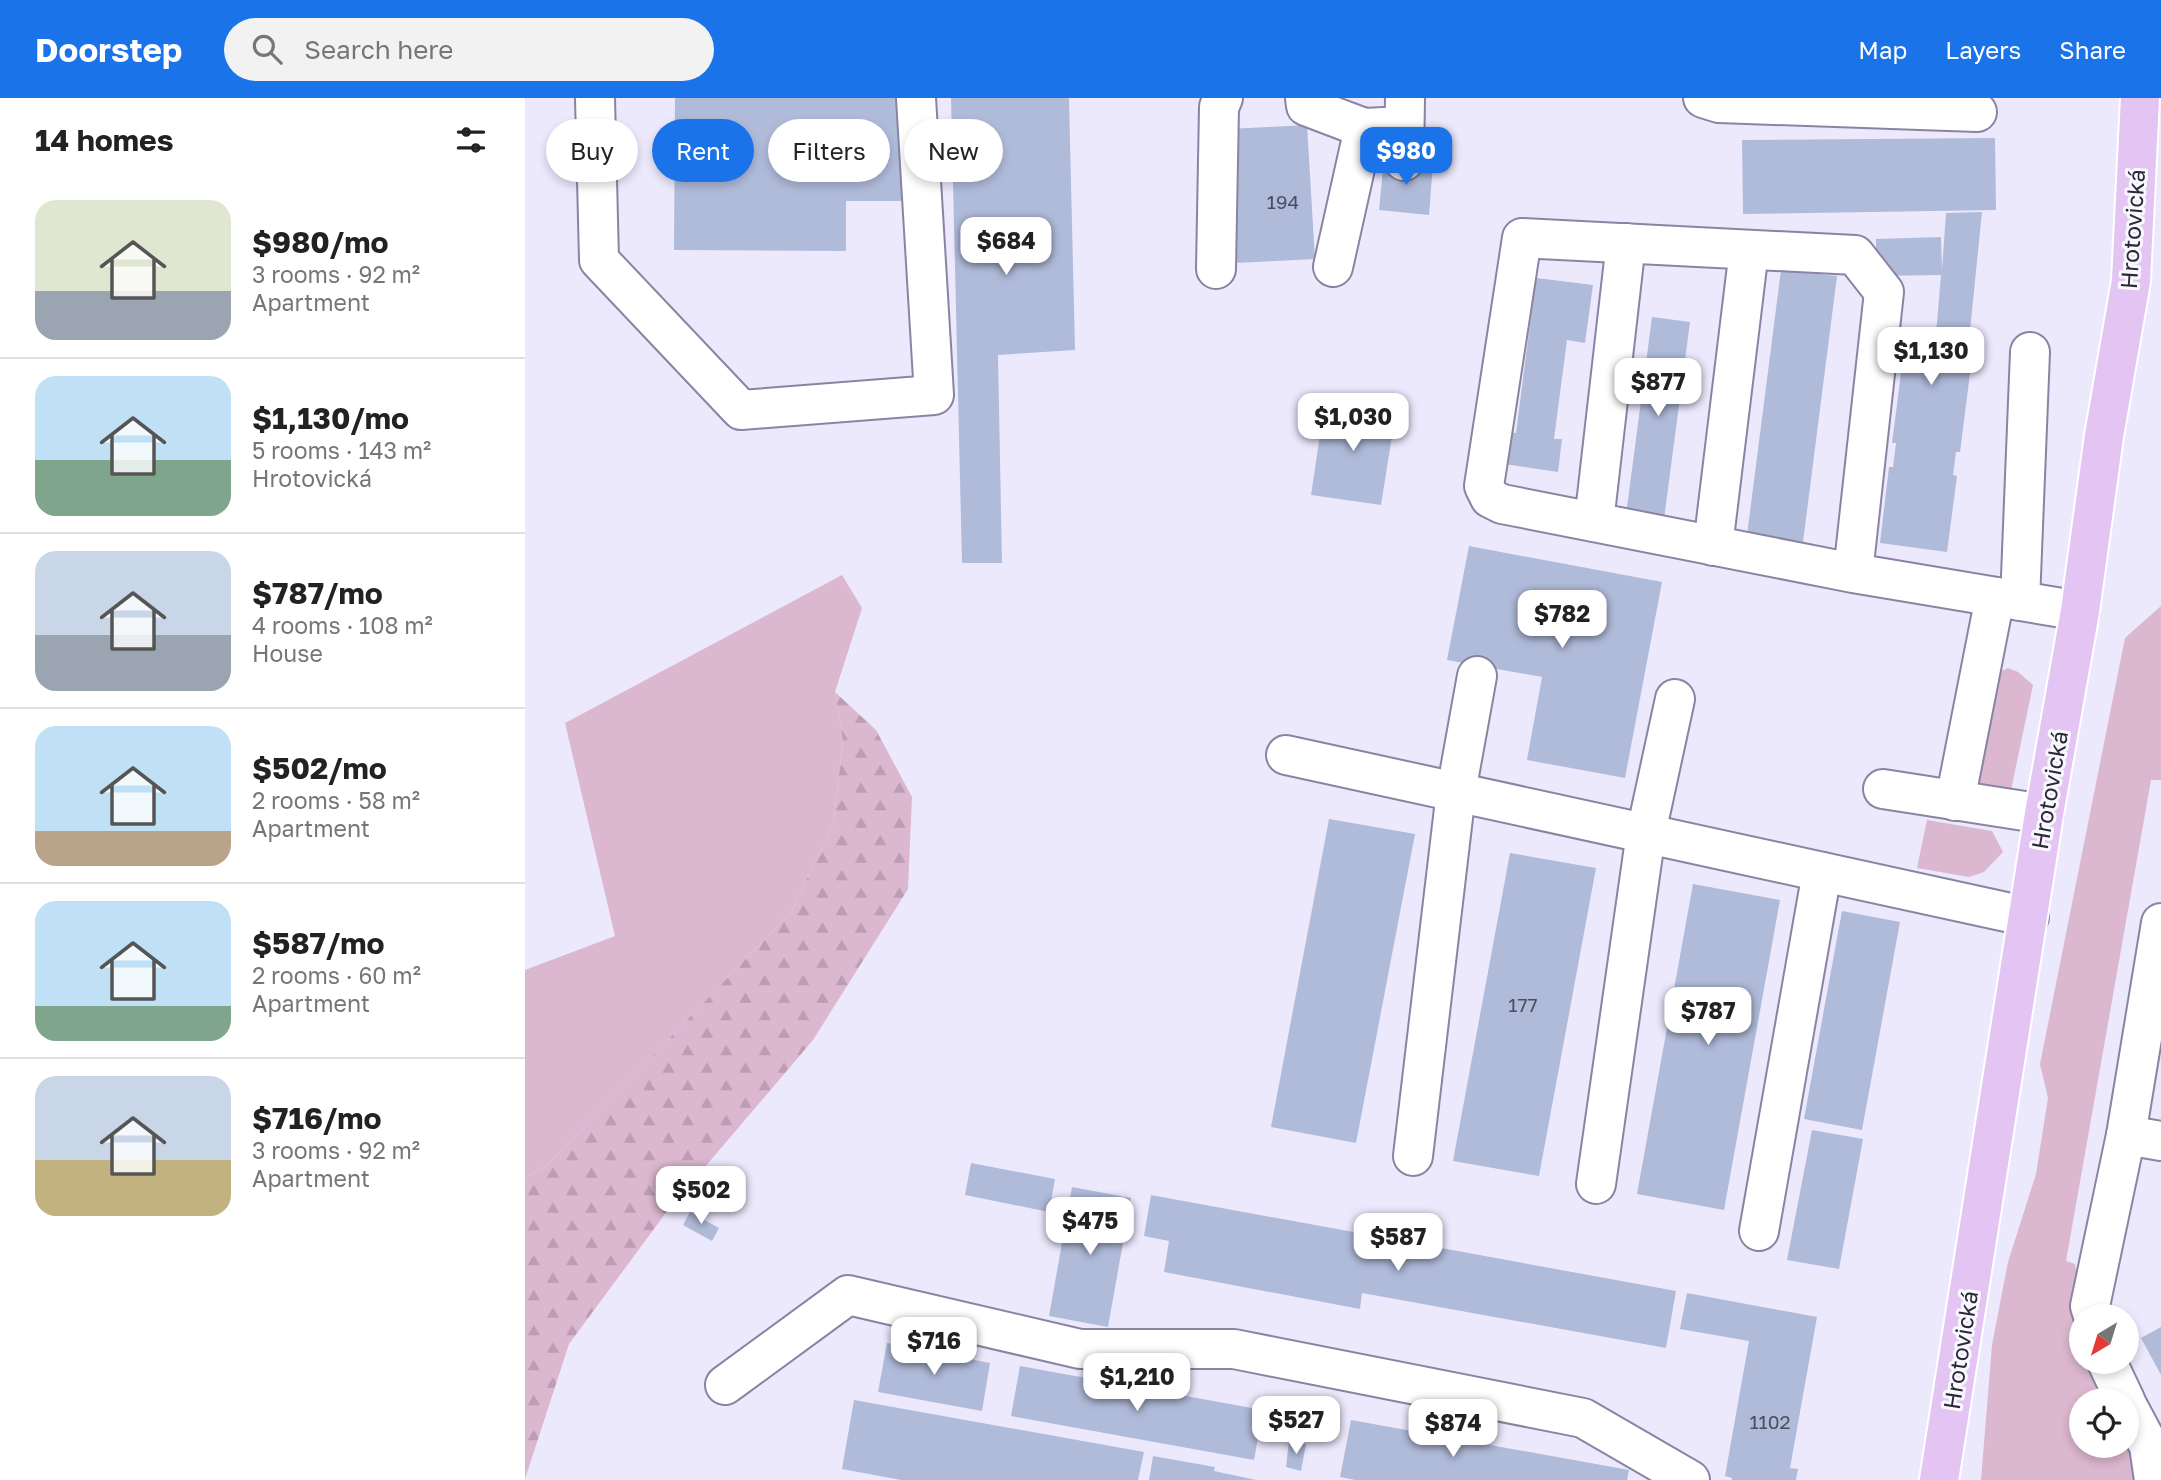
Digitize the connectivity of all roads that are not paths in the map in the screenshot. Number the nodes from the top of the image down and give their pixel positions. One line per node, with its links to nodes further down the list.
1 (595, 98): 2 (lane)
2 (916, 98)
3 (1223, 98): 13 (lane)
4 (1305, 98): 8 (lane)
5 (1703, 98): 7 (lane)
6 (2140, 98): 19 (main road, Hrotovická)
7 (1977, 112)
8 (1364, 128): 9 (lane); 12 (lane)
9 (1404, 129)
10 (1626, 243): 11 (lane); 15 (lane); 15 (lane)
11 (1749, 250): 16 (lane); 17 (lane)
12 (1333, 267)
13 (1216, 269)
14 (2030, 352): 18 (lane)
15 (1594, 522): 16 (lane)
16 (1713, 546): 17 (lane)
17 (1853, 573): 18 (lane)
18 (2008, 599): 19 (lane); 25 (lane)
19 (2080, 611): 26 (main road, Hrotovická)
20 (1477, 676): 24 (lane)
21 (1675, 699): 27 (lane)
22 (1286, 755): 24 (lane)
23 (1883, 789): 25 (lane)
24 (1456, 792): 27 (lane); 32 (lane)
25 (1955, 801): 26 (lane)
26 (2044, 814): 29 (main road, Hrotovická)
27 (1646, 833): 28 (lane); 33 (lane)
28 (1822, 873): 29 (lane); 34 (lane)
29 (2029, 917): 39 (main road, Hrotovická)
30 (2161, 923): 31 (lane)
31 (2143, 1138): 35 (lane)
32 (1413, 1156)
33 (1596, 1184)
34 (1759, 1231)
35 (2091, 1304)
36 (725, 1385): 38 (lane)
37 (2139, 1426): 40 (lane)
38 (1691, 1480)
39 (1939, 1480)
40 (2154, 1480)

